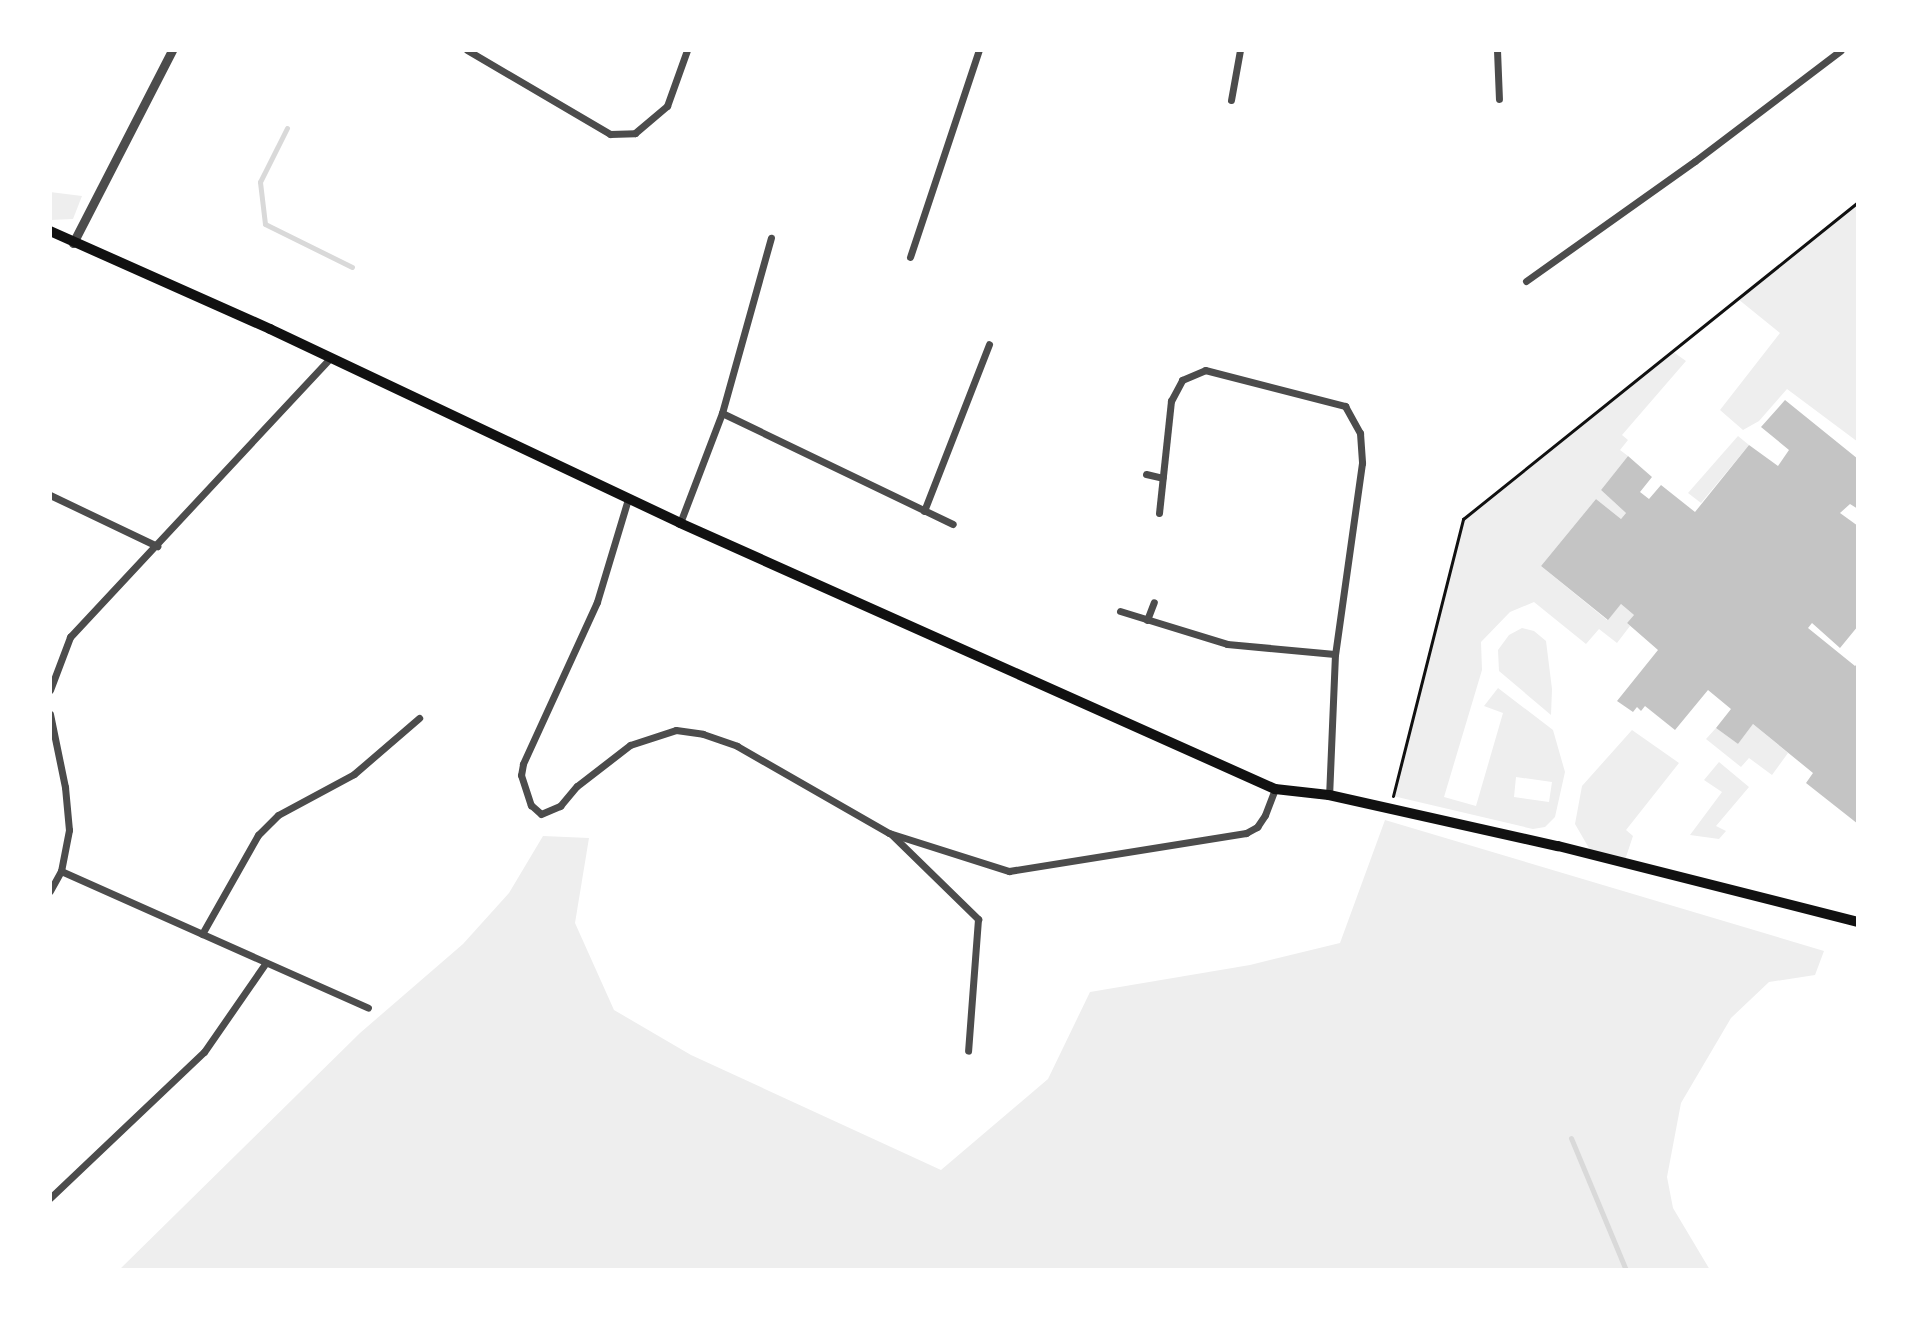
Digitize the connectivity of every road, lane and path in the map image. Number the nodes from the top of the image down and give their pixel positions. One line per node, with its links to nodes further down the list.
1 (172, 50): 13 (street)
2 (467, 50): 3 (street)
3 (687, 50)
4 (979, 50): 14 (street)
5 (1240, 50): 9 (street)
6 (1497, 50): 8 (street)
7 (1841, 50): 15 (street)
8 (1499, 99)
9 (1231, 100)
10 (1858, 202): 37 (path)
11 (50, 231): 13 (main road)
12 (771, 238): 18 (street)
13 (73, 243): 17 (main road)
14 (910, 257)
15 (1526, 281)
16 (989, 344): 23 (street)
17 (328, 360): 22 (main road); 27 (street)
18 (722, 413): 23 (street); 25 (street)
19 (1146, 474): 20 (street)
20 (1163, 478): 24 (street); 31 (street)
21 (50, 495): 27 (street)
22 (628, 499): 25 (main road); 38 (street)
23 (924, 511): 26 (street)
24 (1159, 513)
25 (680, 523): 35 (main road)
26 (953, 524)
27 (157, 546): 32 (street)
28 (1154, 602): 30 (street)
29 (1120, 611): 30 (street)
30 (1147, 620): 31 (street)
31 (1335, 654): 36 (street)
32 (50, 690)
33 (50, 714): 39 (street)
34 (419, 718): 42 (street)
35 (1275, 789): 36 (main road); 38 (street)
36 (1329, 795): 37 (main road)
37 (1389, 809): 41 (main road)
38 (889, 833): 45 (street)
39 (61, 871): 40 (street); 42 (street)
40 (50, 891)
41 (1858, 922)
42 (202, 934): 43 (street)
43 (265, 964): 44 (street); 46 (street)
44 (368, 1008)
45 (968, 1051)
46 (50, 1198)

